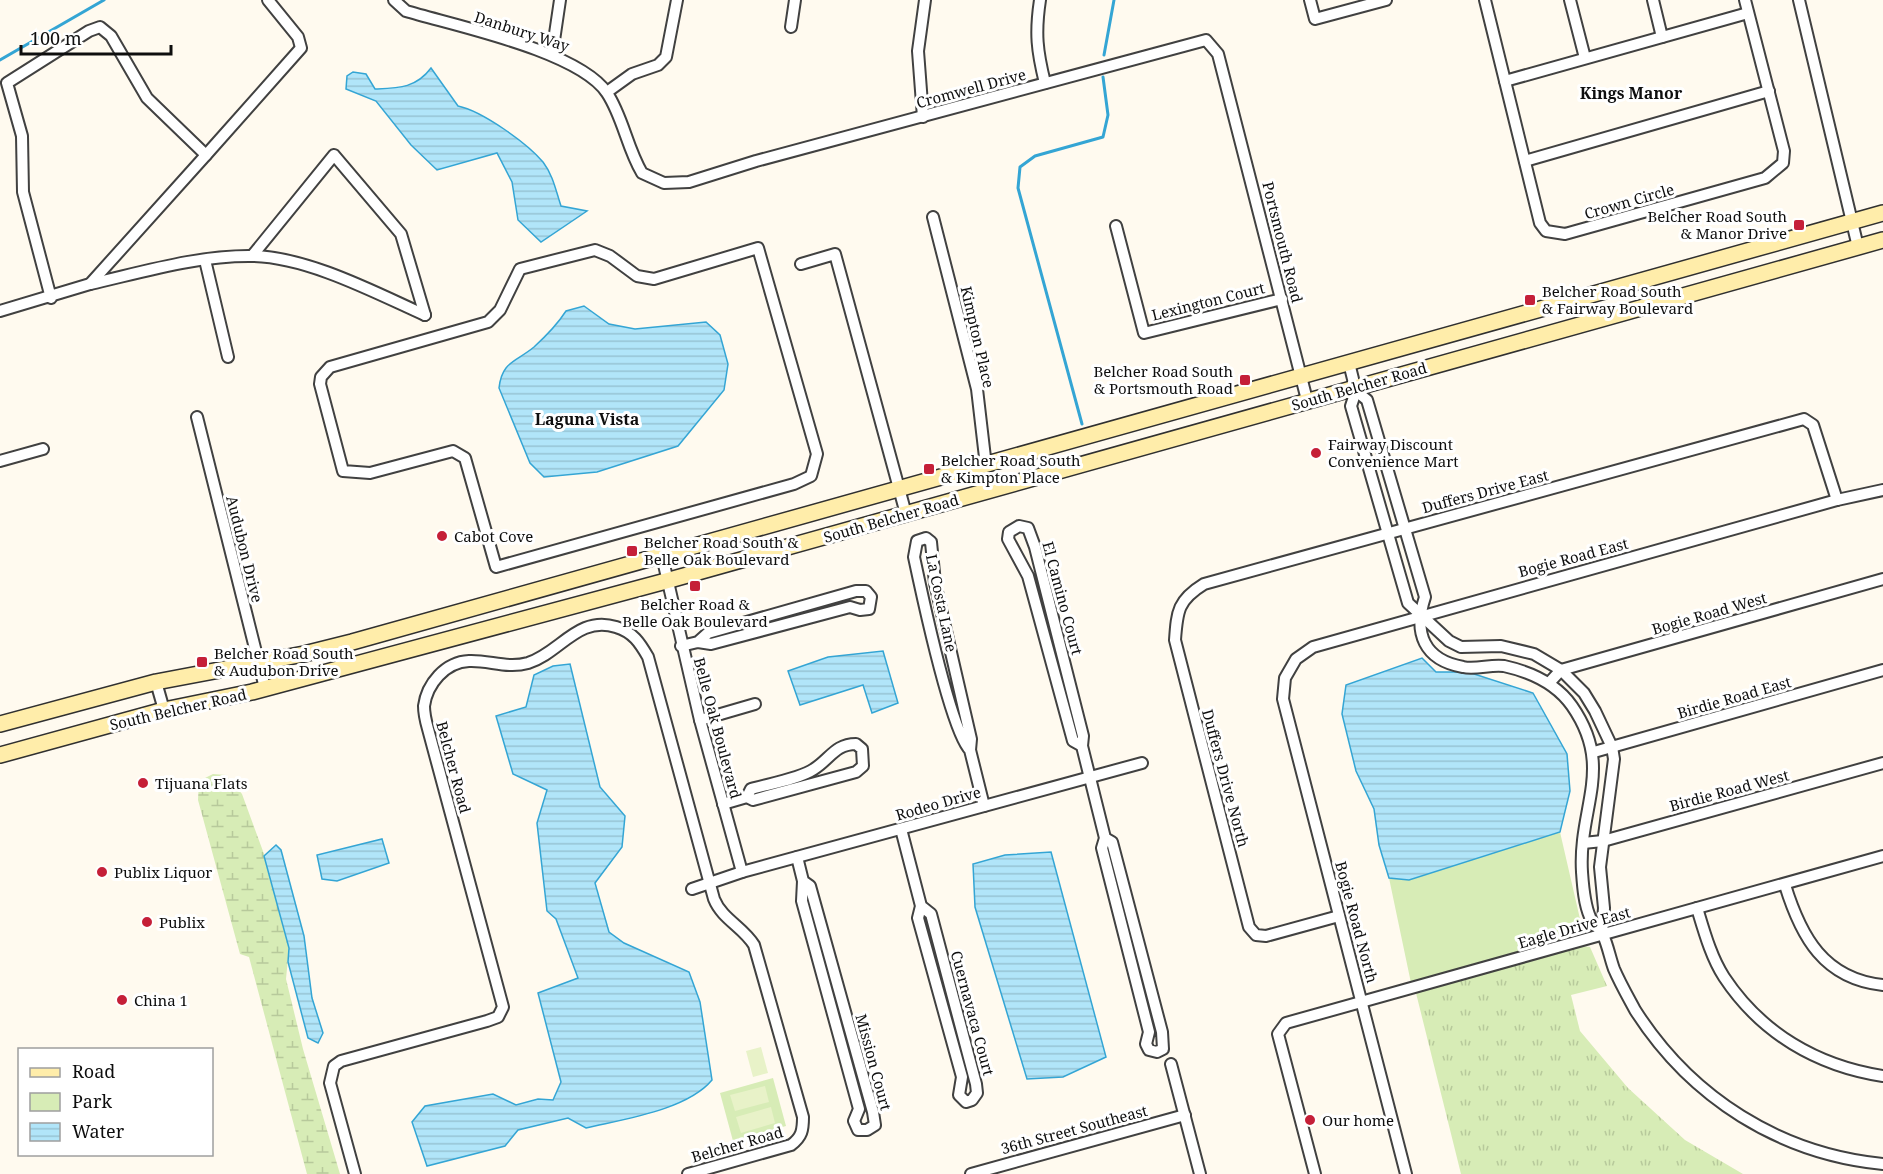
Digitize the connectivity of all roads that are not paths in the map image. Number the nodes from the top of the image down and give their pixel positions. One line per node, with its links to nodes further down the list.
1 (268, 0): 26 (street)
2 (394, 0): 18 (street, Danbury Way)
3 (560, 0): 18 (street)
4 (677, 0): 24 (street)
5 (795, 0): 16 (street)
6 (924, 0): 25 (street)
7 (1040, 0): 21 (street)
8 (1310, 0): 9 (street)
9 (1386, 0)
10 (1485, 0): 20 (street, Crown Circle)
11 (1570, 0): 19 (street)
12 (1653, 0): 17 (street)
13 (1745, 0): 15 (street, Crown Circle)
14 (1799, 0): 31 (street)
15 (1748, 13): 17 (street); 23 (street, Crown Circle)
16 (791, 27)
17 (1662, 37): 19 (street)
18 (552, 54): 24 (street, Danbury Way)
19 (1585, 58): 20 (street)
20 (1505, 81): 27 (street, Crown Circle)
21 (1045, 83): 22 (street, Cromwell Drive); 25 (street, Cromwell Drive)
22 (1229, 91): 40 (street, Portsmouth Road)
23 (1768, 91): 27 (street); 27 (street, Crown Circle)
24 (607, 92): 28 (street, Danbury Way)
25 (923, 117): 28 (street, Cromwell Drive)
26 (206, 155): 38 (street); 39 (street)
27 (1525, 161)
28 (689, 182)
29 (1883, 213): 31 (main road, South Belcher Road)
30 (933, 217): 52 (street, Kimpton Place)
31 (1852, 222): 34 (street); 43 (main road, South Belcher Road)
32 (1116, 226): 40 (street, Lexington Court)
33 (1883, 240): 34 (main road, South Belcher Road)
34 (1858, 247): 45 (main road, South Belcher Road)
35 (252, 256): 35 (street); 36 (street)
36 (205, 260): 38 (street); 42 (street)
37 (801, 264): 53 (street)
38 (90, 284): 39 (street)
39 (51, 298): 41 (street)
40 (1282, 298): 44 (street, Portsmouth Road)
41 (0, 311)
42 (228, 357)
43 (1349, 363): 44 (main road, South Belcher Road); 45 (street)
44 (1301, 376): 46 (street, Portsmouth Road); 52 (main road, South Belcher Road)
45 (1356, 388): 46 (main road, South Belcher Road); 48 (street); 49 (street)
46 (1307, 400): 56 (main road, South Belcher Road)
47 (197, 417): 67 (street, Audubon Drive)
48 (1380, 440): 49 (street); 58 (street)
49 (1362, 446): 59 (street)
50 (42, 449): 51 (street)
51 (0, 461)
52 (986, 466): 53 (main road, South Belcher Road)
53 (900, 490): 56 (street); 60 (main road, South Belcher Road)
54 (1883, 490): 55 (street, Bogie Road East)
55 (1837, 500): 58 (street, Duffers Drive East); 64 (street, Bogie Road East)
56 (906, 514): 62 (main road, South Belcher Road)
57 (654, 524): 57 (street)
58 (1406, 528): 59 (street, Duffers Drive East); 64 (street)
59 (1388, 533): 63 (street, Duffers Drive East); 64 (street)
60 (662, 556): 62 (street, Belle Oak Boulevard); 67 (main road, South Belcher Road)
61 (1883, 579): 68 (street, Bogie Road West)
62 (666, 582): 66 (street, Belle Oak Boulevard); 73 (main road, South Belcher Road)
63 (1176, 615): 102 (street, Duffers Drive North)
64 (1419, 615): 68 (street); 70 (street, Bogie Road East); 72 (street)
65 (698, 642): 65 (street); 66 (street)
66 (681, 646): 76 (street, Belle Oak Boulevard)
67 (259, 663): 71 (main road, South Belcher Road); 73 (street, Audubon Drive)
68 (1561, 670): 72 (street); 79 (street)
69 (1883, 670): 79 (street, Birdie Road East)
70 (1285, 678): 102 (street, Bogie Road North)
71 (156, 681): 75 (street); 77 (main road, South Belcher Road)
72 (1549, 683): 81 (street)
73 (265, 688): 75 (main road, South Belcher Road)
74 (755, 704): 76 (street)
75 (164, 710): 82 (main road, South Belcher Road)
76 (700, 720): 87 (street, Belle Oak Boulevard)
77 (0, 724)
78 (1082, 746): 78 (street, El Camino Court); 85 (street, El Camino Court)
79 (1612, 747): 81 (street, Birdie Road East); 91 (street)
80 (970, 750): 80 (street, La Costa Lane); 88 (street, La Costa Lane)
81 (1594, 752): 92 (street)
82 (0, 756)
83 (1142, 763): 85 (street, Rodeo Drive)
84 (1883, 763): 91 (street, Birdie Road West)
85 (1090, 777): 88 (street, Rodeo Drive); 90 (street, El Camino Court)
86 (747, 797): 86 (street); 87 (street)
87 (723, 804): 95 (street, Belle Oak Boulevard)
88 (984, 806): 89 (street, Rodeo Drive)
89 (901, 830): 94 (street, Rodeo Drive); 100 (street, Cuernavaca Court)
90 (1105, 838): 90 (street, El Camino Court)
91 (1603, 841): 92 (street, Birdie Road West); 103 (street)
92 (1583, 843): 103 (street)
93 (1883, 856): 98 (street, Eagle Drive East)
94 (797, 857): 95 (street, Rodeo Drive); 96 (street, Mission Court)
95 (742, 872): 97 (street)
96 (803, 881): 96 (street, Mission Court)
97 (711, 882): 99 (street); 111 (street, Belcher Road); 112 (street, Belcher Road)
98 (1785, 885): 101 (street, Eagle Drive East); 104 (street)
99 (692, 889)
100 (921, 906): 100 (street, Cuernavaca Court)
101 (1697, 908): 103 (street, Eagle Drive East); 107 (street)
102 (1339, 916): 105 (street, Bogie Road North)
103 (1602, 934): 105 (street, Eagle Drive East); 109 (street)
104 (1883, 985)
105 (1362, 1002): 115 (street, Eagle Drive East); 116 (street, Bogie Road North)
106 (1171, 1064): 108 (street)
107 (1883, 1076)
108 (1185, 1115): 110 (street, 36th Street Southeast); 114 (street)
109 (1883, 1164)
110 (1002, 1169): 113 (street, 36th Street Southeast)
111 (355, 1174)
112 (688, 1174)
113 (971, 1174)
114 (1200, 1174)
115 (1315, 1174)
116 (1406, 1174)

